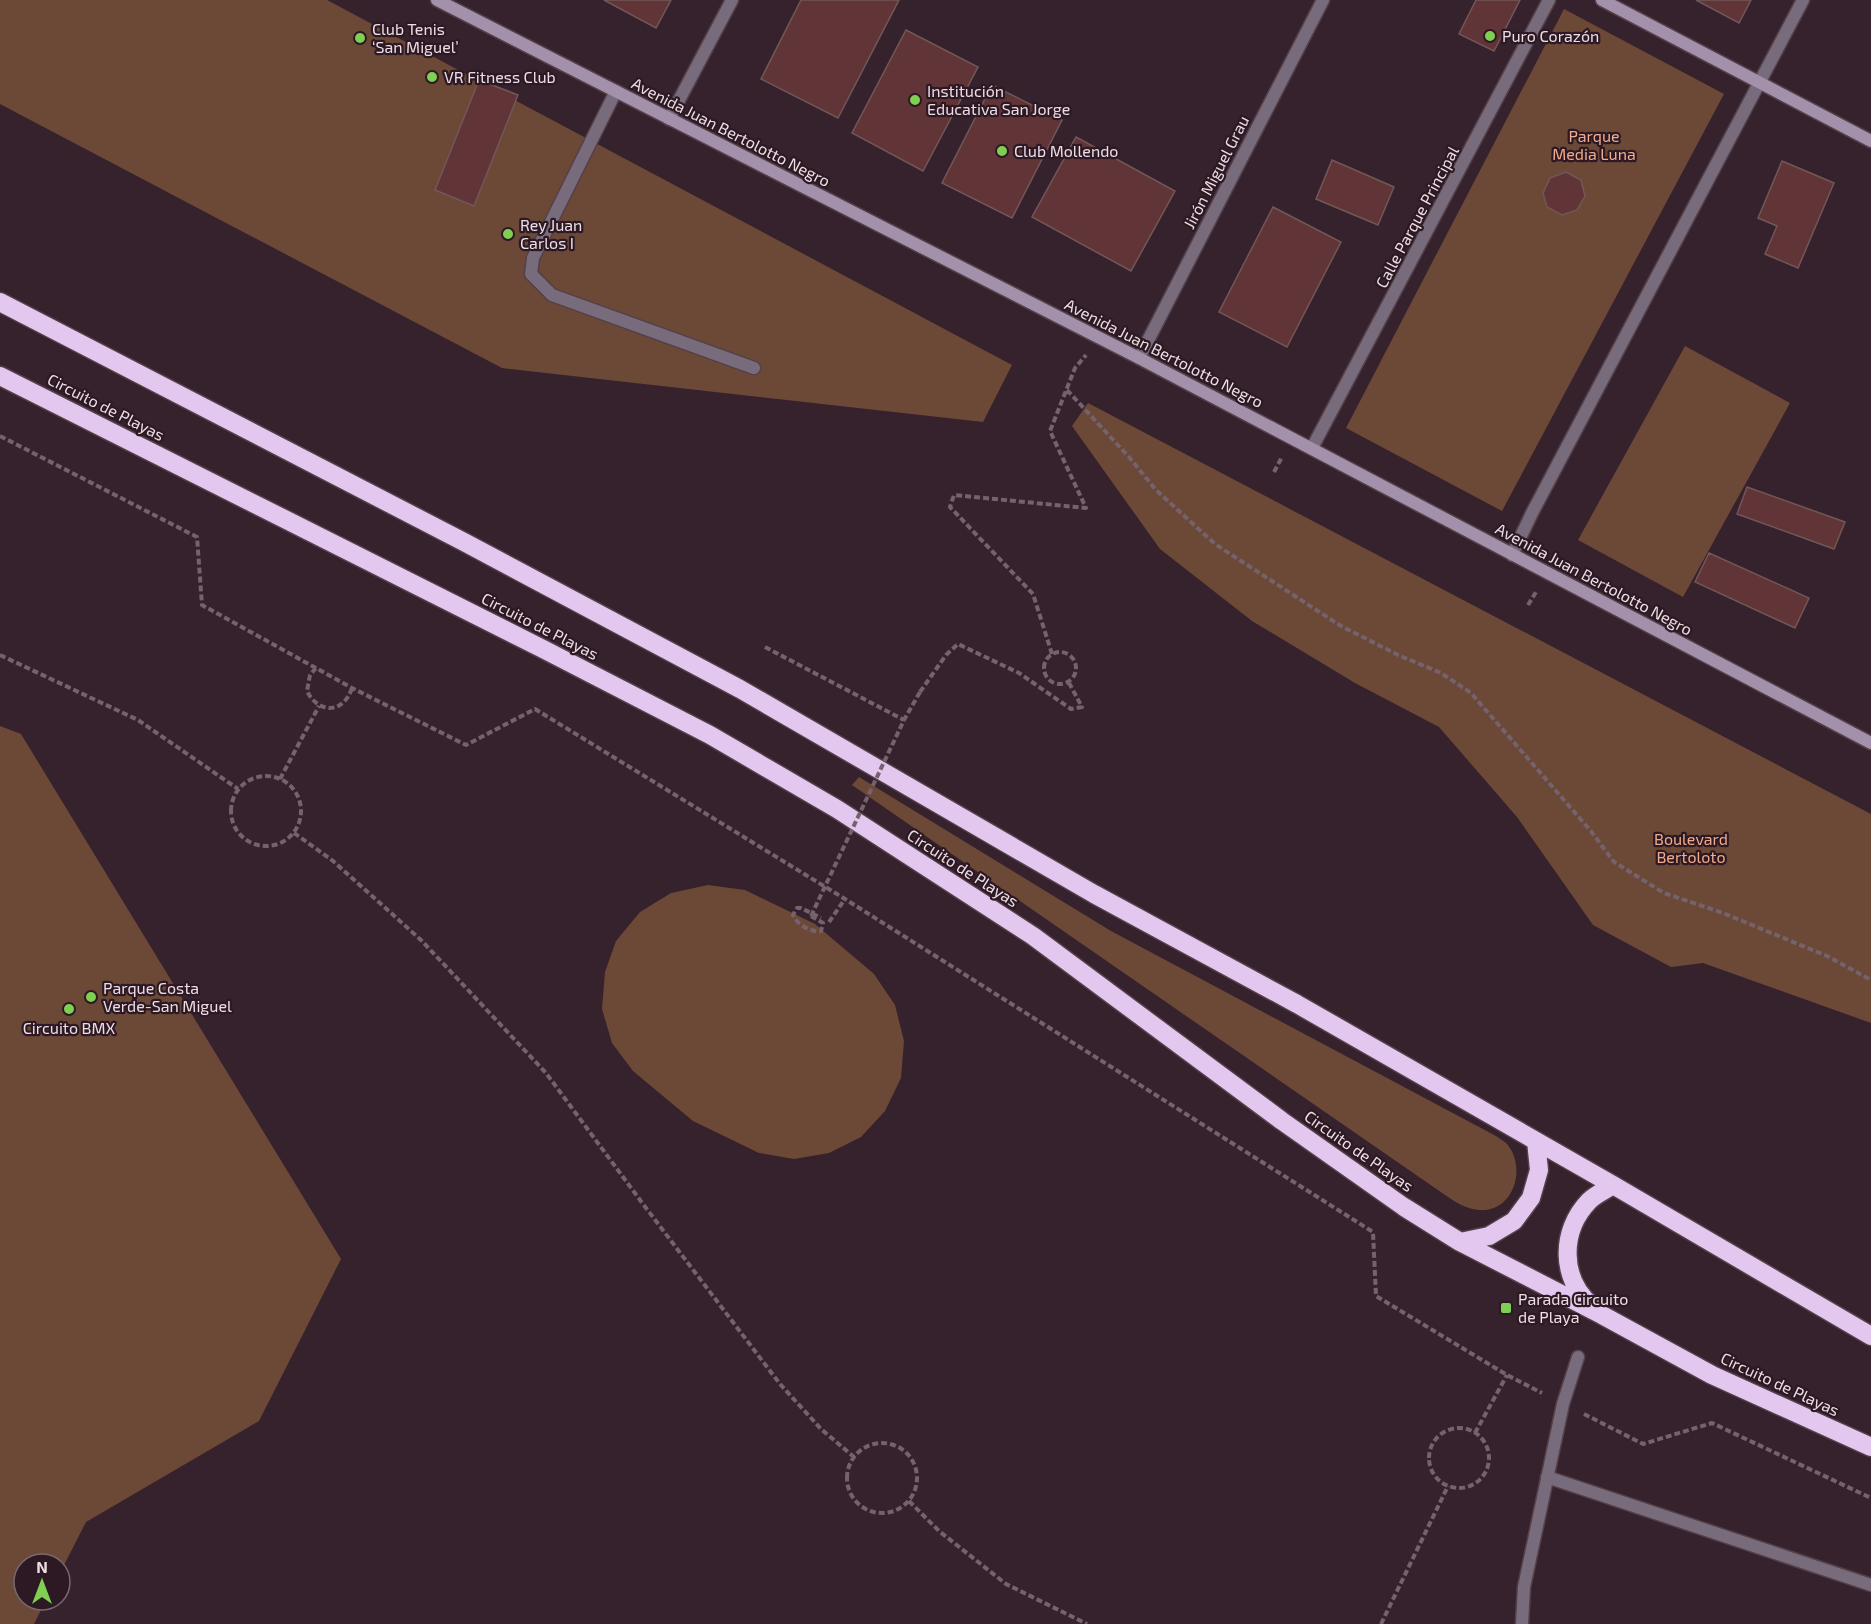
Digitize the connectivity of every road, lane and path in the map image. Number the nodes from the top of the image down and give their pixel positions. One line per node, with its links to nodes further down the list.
1 (437, 0): 8 (main road, Avenida Juan Bertolotto Negro)
2 (732, 0): 9 (street)
3 (1323, 0): 12 (street, Jirón Miguel Grau)
4 (1549, 0): 18 (street, Calle Parque Principal)
5 (1602, 0): 7 (main road)
6 (1803, 0): 7 (street)
7 (1760, 82): 10 (main road); 19 (street)
8 (616, 92): 9 (main road, Avenida Juan Bertolotto Negro); 13 (street)
9 (669, 119): 12 (main road, Avenida Juan Bertolotto Negro)
10 (1871, 141)
11 (0, 302): 36 (highway)
12 (1139, 358): 18 (main road, Avenida Juan Bertolotto Negro)
13 (754, 368)
14 (1076, 368): 16 (path)
15 (0, 376): 38 (highway, Circuito de Playas)
16 (1067, 390): 21 (path); 35 (path)
17 (0, 436): 23 (path)
18 (1312, 448): 19 (main road, Avenida Juan Bertolotto Negro)
19 (1512, 555): 28 (main road, Avenida Juan Bertolotto Negro)
20 (765, 647): 27 (path)
21 (1052, 654): 24 (path); 24 (path)
22 (0, 655): 30 (path)
23 (316, 668): 25 (path); 26 (path)
24 (1068, 681): 27 (path, bridge)
25 (352, 688): 26 (path); 32 (path)
26 (319, 706): 29 (path)
27 (904, 720): 33 (path, bridge)
28 (1871, 743)
29 (280, 779): 30 (path); 31 (path)
30 (238, 789): 31 (path)
31 (294, 833): 46 (path)
32 (845, 899): 34 (path); 42 (path)
33 (820, 918)
34 (829, 922)
35 (1871, 980)
36 (1536, 1141): 37 (highway); 38 (highway)
37 (1613, 1185): 39 (highway); 40 (highway)
38 (1460, 1242): 39 (highway, Circuito de Playas)
39 (1602, 1315): 45 (highway, Circuito de Playas)
40 (1871, 1336)
41 (1578, 1357): 43 (street)
42 (1507, 1375): 43 (path); 44 (path)
43 (1563, 1404): 47 (street); 49 (path)
44 (1475, 1433): 48 (path); 48 (path)
45 (1871, 1447)
46 (854, 1457): 50 (path); 50 (path)
47 (1547, 1477): 51 (street); 54 (street)
48 (1448, 1486): 53 (path)
49 (1871, 1498)
50 (909, 1500): 52 (path)
51 (1871, 1585)
52 (1087, 1624)
53 (1381, 1624)
54 (1522, 1624)

